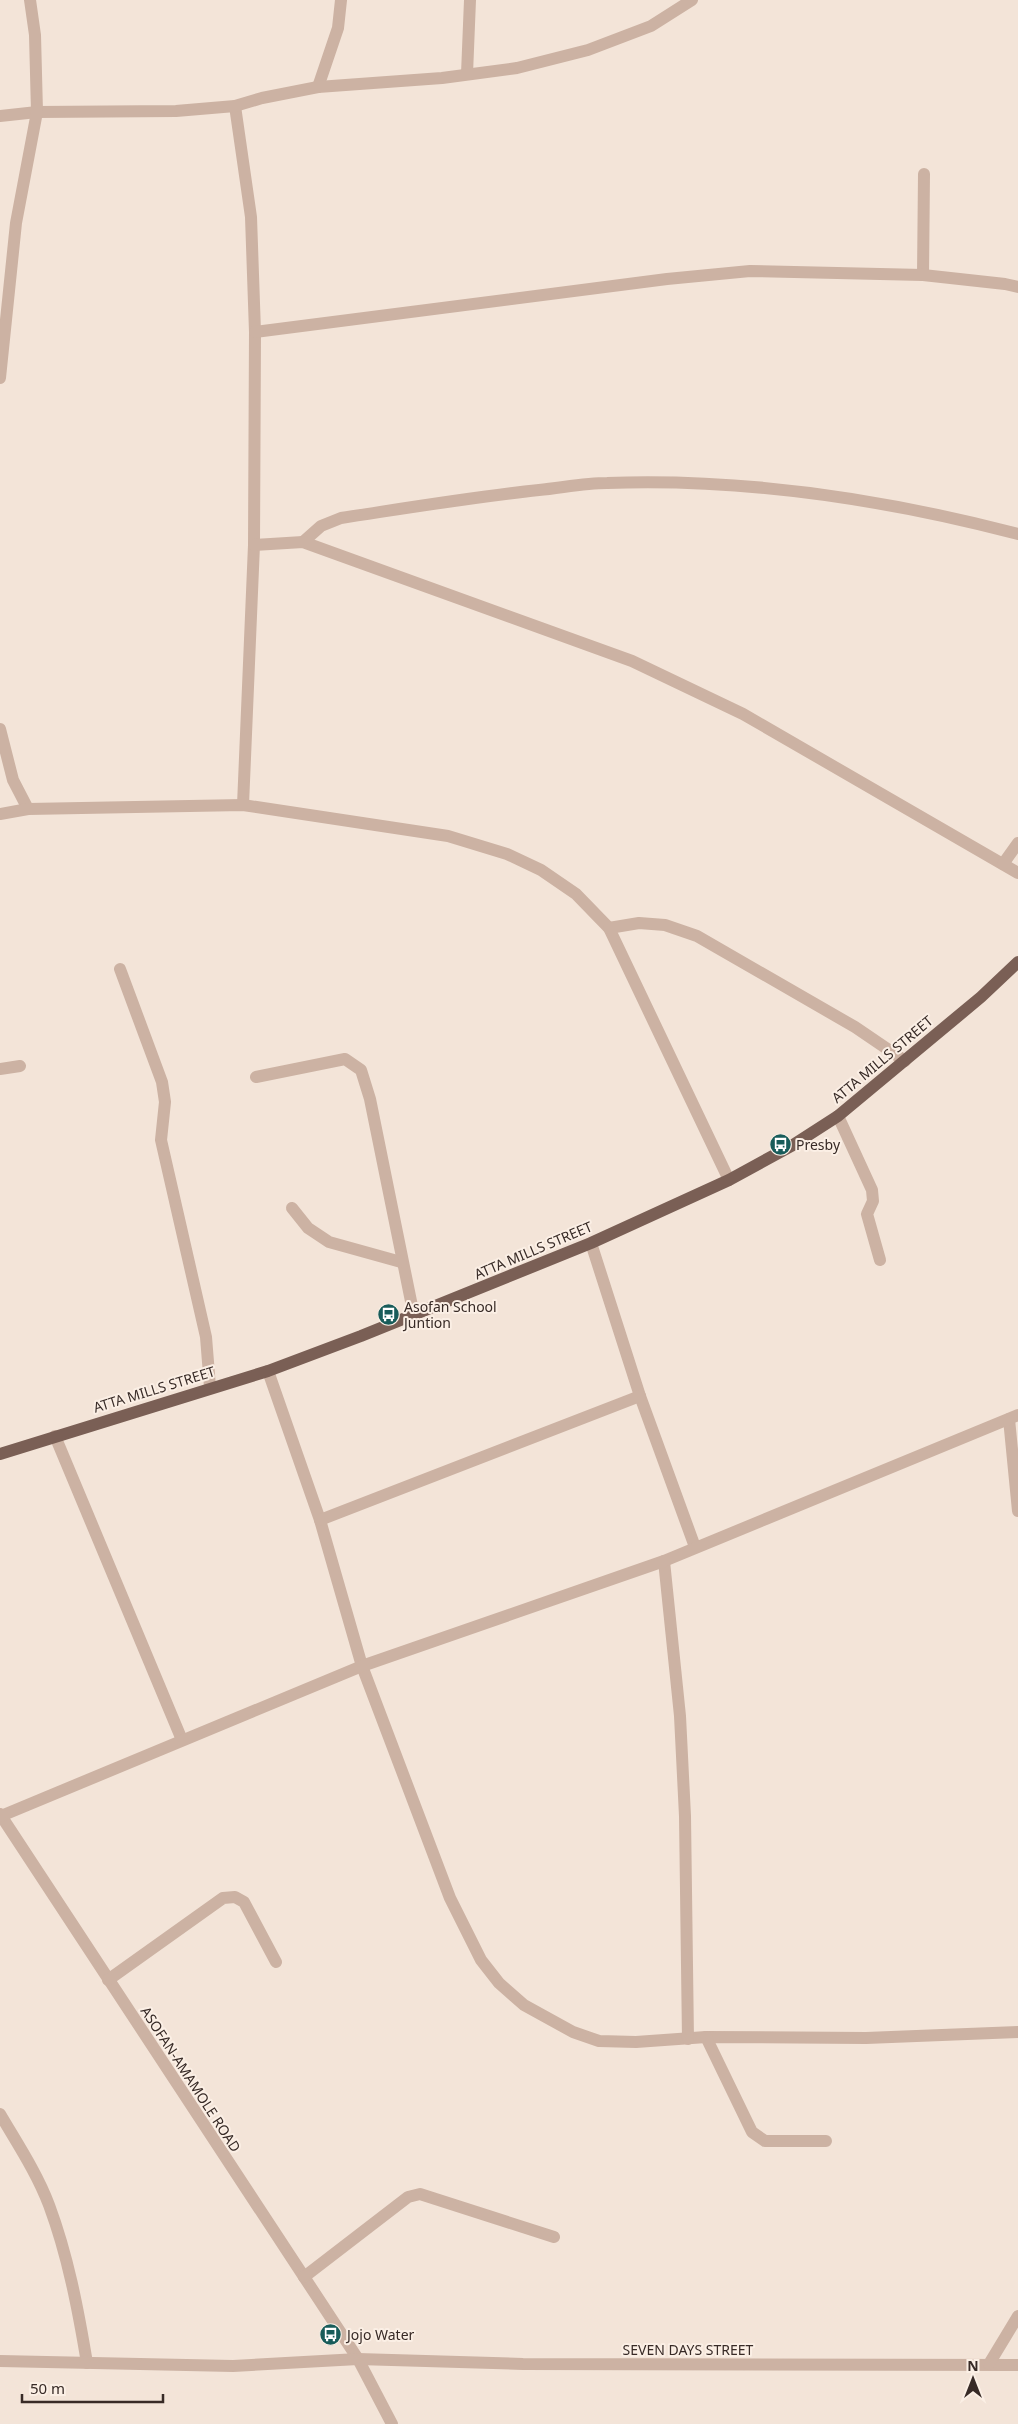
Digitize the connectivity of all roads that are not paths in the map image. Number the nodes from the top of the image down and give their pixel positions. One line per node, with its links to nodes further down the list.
1 (30, 0): 8 (street)
2 (341, 0): 6 (street)
3 (470, 0): 5 (street)
4 (692, 0): 5 (street)
5 (467, 74): 6 (street)
6 (318, 87): 7 (street)
7 (235, 106): 8 (street); 13 (street)
8 (37, 112): 9 (street); 14 (street)
9 (0, 116)
10 (924, 174): 11 (street)
11 (923, 275): 12 (street); 13 (street)
12 (1018, 287)
13 (255, 332): 17 (street)
14 (0, 378)
15 (1018, 534): 16 (street)
16 (303, 542): 17 (street); 23 (street)
17 (254, 545): 19 (street)
18 (0, 729): 20 (street)
19 (243, 805): 20 (street); 25 (street)
20 (28, 809): 21 (street)
21 (0, 814)
22 (1018, 843): 23 (street)
23 (1004, 864): 24 (street)
24 (1018, 873)
25 (609, 928): 28 (street); 33 (street)
26 (1018, 962): 28 (main road, ATTA MILLS STREET)
27 (120, 969): 40 (street)
28 (905, 1060): 32 (main road, ATTA MILLS STREET)
29 (20, 1066): 30 (street)
30 (0, 1069)
31 (256, 1077): 37 (street)
32 (838, 1116): 33 (main road, ATTA MILLS STREET); 36 (street)
33 (728, 1180): 35 (main road, ATTA MILLS STREET)
34 (292, 1208): 37 (street)
35 (591, 1243): 38 (main road, ATTA MILLS STREET); 41 (street)
36 (880, 1260)
37 (401, 1262): 38 (street)
38 (414, 1316): 39 (main road, ATTA MILLS STREET)
39 (268, 1371): 40 (main road, ATTA MILLS STREET); 46 (street)
40 (210, 1387): 43 (main road, ATTA MILLS STREET)
41 (640, 1396): 46 (street); 47 (street)
42 (1014, 1417): 45 (street); 47 (street)
43 (55, 1436): 44 (main road, ATTA MILLS STREET); 50 (street)
44 (1, 1451)
45 (1018, 1511)
46 (320, 1520): 49 (street)
47 (695, 1547): 48 (street)
48 (664, 1561): 49 (street); 56 (street)
49 (362, 1666): 50 (street); 56 (street)
50 (182, 1740): 51 (street)
51 (1, 1815): 53 (street, ASOFAN-AMAMOLE ROAD)
52 (276, 1962): 53 (street)
53 (108, 1980): 60 (street, ASOFAN-AMAMOLE ROAD)
54 (1018, 2032): 55 (street)
55 (706, 2037): 56 (street); 58 (street)
56 (688, 2039)
57 (0, 2114): 64 (street)
58 (826, 2140)
59 (554, 2237): 60 (street)
60 (304, 2277): 62 (street, ASOFAN-AMAMOLE ROAD)
61 (1018, 2316): 65 (street)
62 (358, 2359): 64 (street, SEVEN DAYS STREET); 65 (street, SEVEN DAYS STREET); 67 (street, ASOFAN-AMAMOLE ROAD)
63 (0, 2361): 64 (street, SEVEN DAYS STREET)
64 (87, 2363)
65 (989, 2364): 66 (street, SEVEN DAYS STREET)
66 (1018, 2365)
67 (392, 2424)

